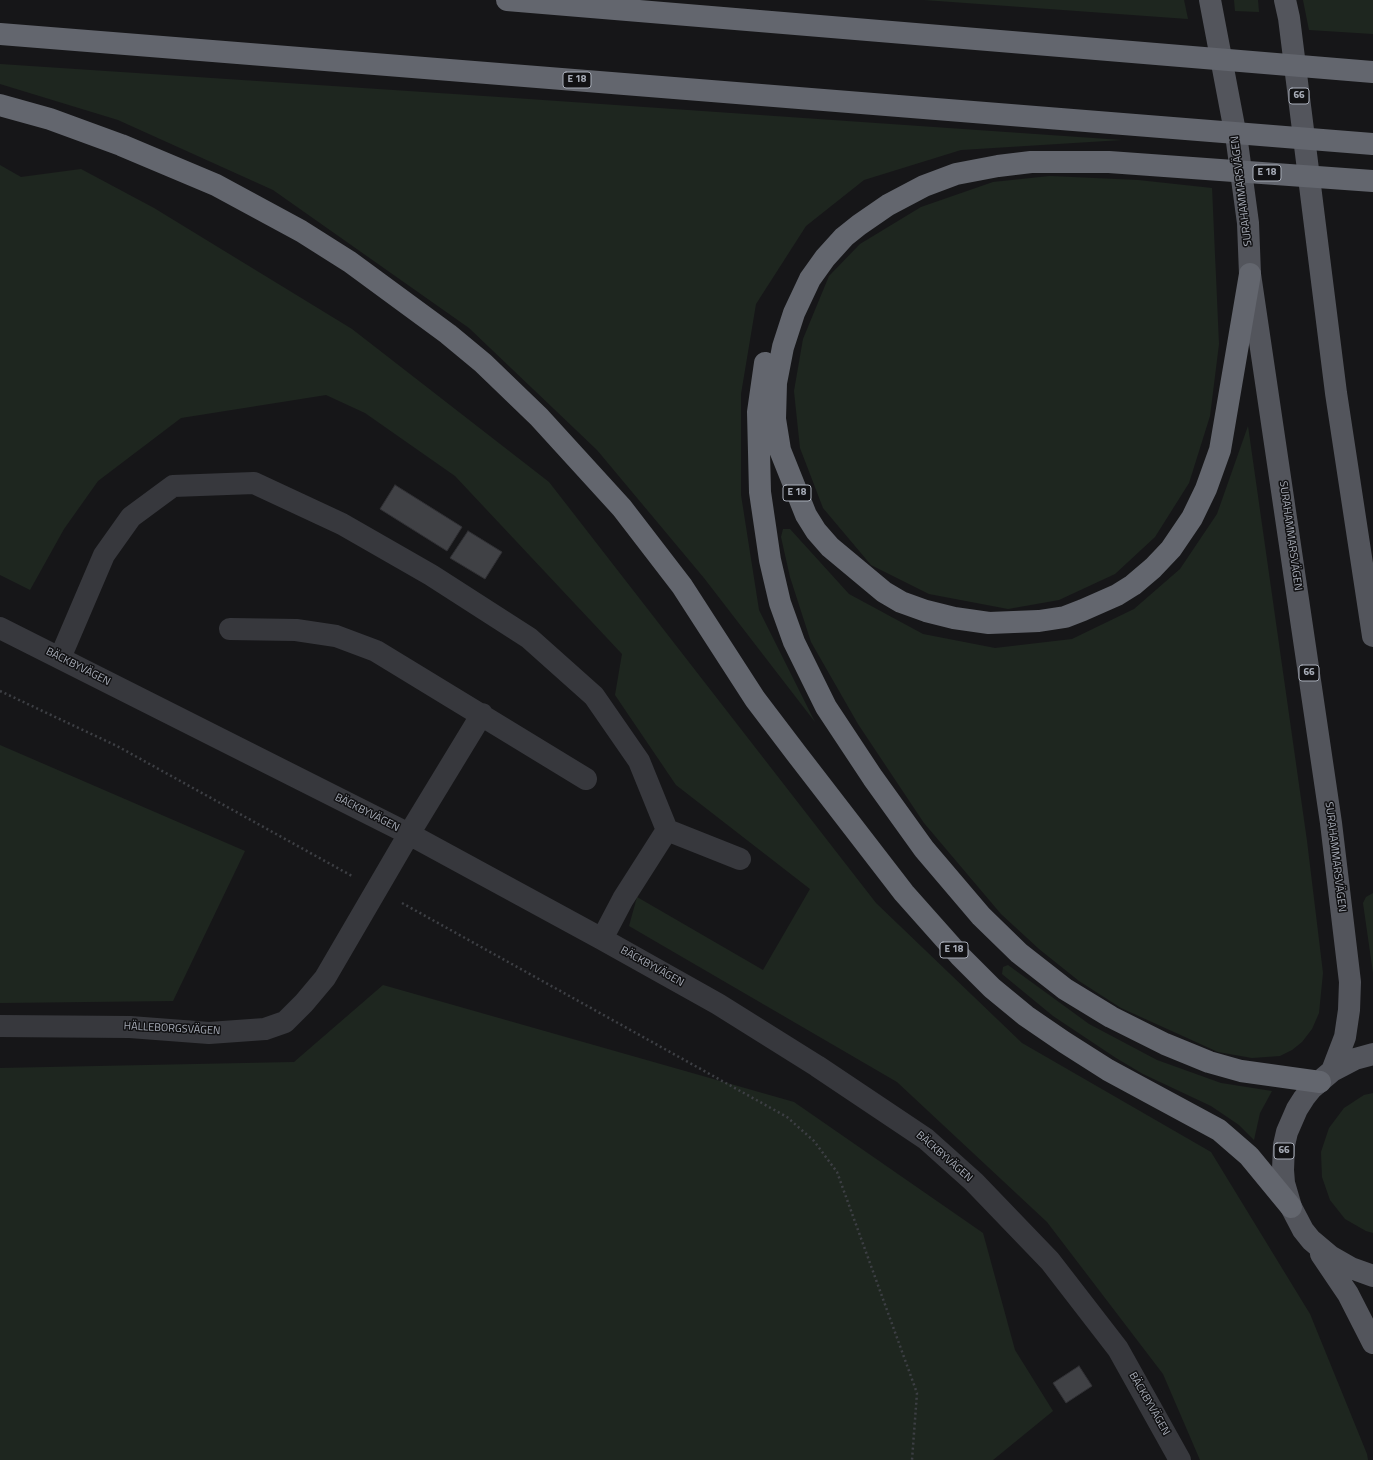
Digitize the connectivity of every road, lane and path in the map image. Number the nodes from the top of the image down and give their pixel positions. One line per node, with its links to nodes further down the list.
1 (507, 0): 5 (highway)
2 (1210, 0): 9 (main road, SURAHAMMARSVÄGEN / 66)
3 (1285, 0): 13 (main road, 66)
4 (0, 34): 7 (highway, E 18)
5 (1373, 72)
6 (0, 105): 26 (highway, E 18)
7 (1373, 144)
8 (1373, 181): 10 (highway, E 18)
9 (1250, 274): 10 (highway, E 18); 25 (main road, SURAHAMMARSVÄGEN / 66)
10 (810, 279): 25 (highway, E 18)
11 (0, 628): 14 (street, BÄCKBYVÄGEN)
12 (230, 629): 16 (street)
13 (1373, 636)
14 (60, 658): 18 (street); 19 (street, BÄCKBYVÄGEN)
15 (0, 691): 21 (path)
16 (482, 714): 17 (street); 19 (street, HÄLLEBORGSVÄGEN)
17 (586, 779)
18 (667, 830): 20 (street); 22 (street)
19 (409, 834): 21 (street, HÄLLEBORGSVÄGEN); 22 (street, BÄCKBYVÄGEN)
20 (740, 859)
21 (376, 889): 23 (street, HÄLLEBORGSVÄGEN); 30 (path)
22 (602, 939): 31 (street, BÄCKBYVÄGEN)
23 (0, 1026)
24 (1373, 1054): 25 (main road, 66)
25 (1326, 1077): 26 (main road, 66)
26 (1291, 1207): 27 (main road, 66)
27 (1311, 1240): 28 (main road, 66); 29 (main road)
28 (1373, 1276)
29 (1373, 1343)
30 (912, 1460)
31 (1180, 1460)

